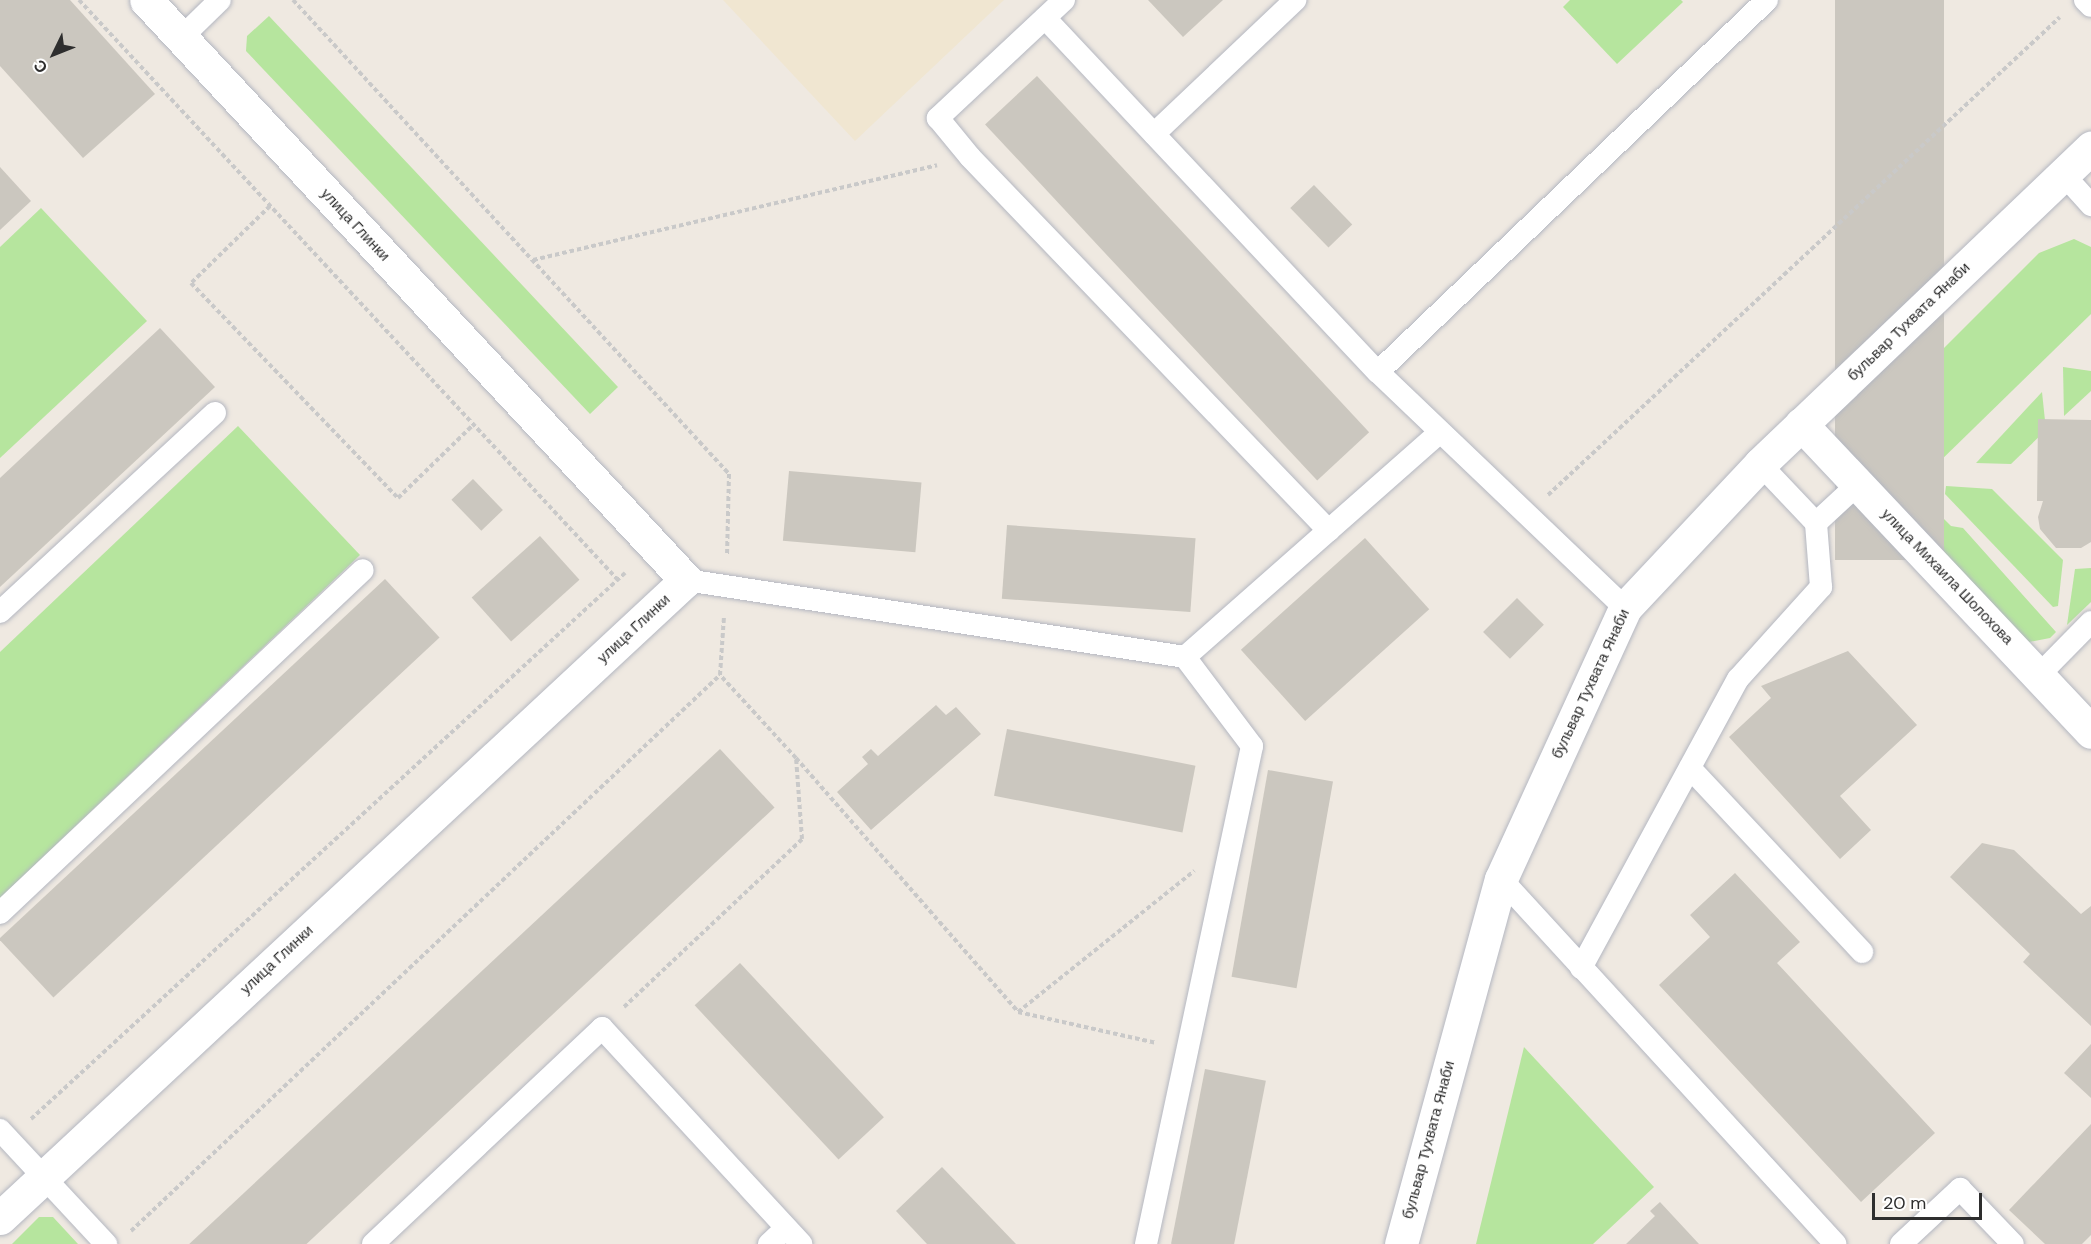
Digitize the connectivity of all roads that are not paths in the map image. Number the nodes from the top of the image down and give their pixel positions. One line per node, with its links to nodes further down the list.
1 (146, 0): 7 (street, улица Глинки)
2 (220, 0): 7 (lane)
3 (1064, 0): 6 (lane)
4 (1295, 0): 8 (lane)
5 (1767, 0): 12 (lane)
6 (1045, 18): 8 (lane); 19 (lane)
7 (181, 38): 21 (street, улица Глинки)
8 (1154, 134): 12 (lane)
9 (2091, 148): 10 (street, бульвар Тухвата Янаби)
10 (2064, 174): 11 (lane); 14 (street, бульвар Тухвата Янаби)
11 (2091, 205)
12 (1378, 372): 15 (lane)
13 (215, 412): 23 (lane)
14 (1801, 424): 16 (street, бульвар Тухвата Янаби); 17 (street, улица Михаила Шолохова)
15 (1439, 433): 19 (lane); 22 (lane)
16 (1760, 464): 18 (lane); 22 (street, бульвар Тухвата Янаби)
17 (1858, 484): 18 (lane); 26 (street, улица Михаила Шолохова)
18 (1816, 523): 28 (lane)
19 (1329, 531): 25 (lane)
20 (363, 570): 30 (lane)
21 (687, 580): 25 (lane); 34 (street, улица Глинки)
22 (1625, 608): 29 (street, бульвар Тухвата Янаби)
23 (0, 612)
24 (2091, 622): 26 (lane)
25 (1185, 657): 40 (lane)
26 (2039, 675): 27 (street, улица Михаила Шолохова)
27 (2091, 732)
28 (1690, 768): 31 (lane); 32 (lane)
29 (1501, 879): 32 (lane); 41 (street, бульвар Тухвата Янаби)
30 (0, 913)
31 (1862, 952)
32 (1581, 969): 42 (lane)
33 (4, 1135): 34 (lane)
34 (43, 1177): 35 (street, улица Глинки); 37 (lane)
35 (0, 1218)
36 (794, 1236): 38 (lane); 39 (lane)
37 (115, 1240)
38 (373, 1244)
39 (769, 1244)
40 (1146, 1244)
41 (1401, 1244)
42 (1836, 1244)
43 (1901, 1244): 44 (lane)
44 (2013, 1244)

